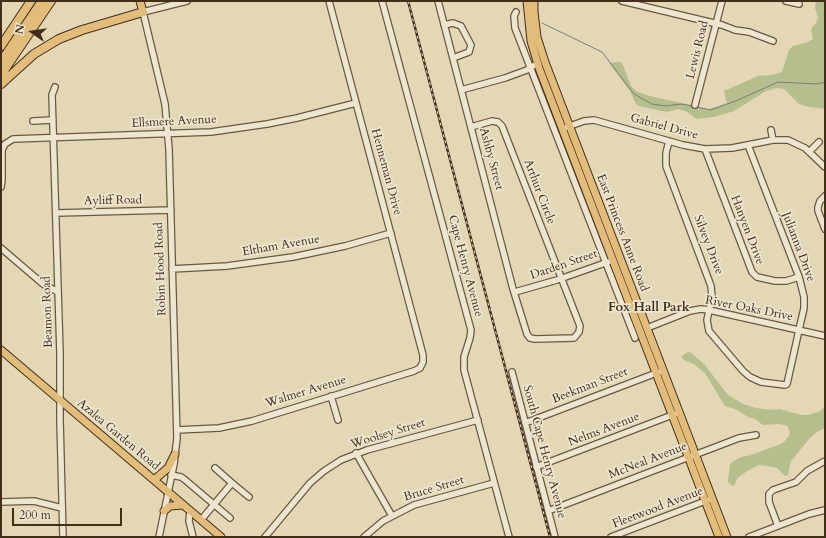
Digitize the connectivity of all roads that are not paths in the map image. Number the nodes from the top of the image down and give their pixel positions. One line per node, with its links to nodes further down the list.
1 (31, 1): 20 (highway)
2 (42, 1): 22 (highway)
3 (51, 1): 25 (highway)
4 (140, 1): 15 (main road, Robin Hood Road)
5 (187, 1): 15 (street)
6 (329, 1): 29 (street, Henneman Drive)
7 (382, 1): 74 (street, Cape Henry Avenue)
8 (438, 1): 18 (street, Ashby Street)
9 (527, 1): 23 (main road, East Princess Anne Road)
10 (534, 1): 23 (main road, East Princess Anne Road)
11 (622, 1): 17 (street)
12 (722, 1): 17 (street, Lewis Road)
13 (786, 1): 14 (street)
14 (798, 4)
15 (143, 12): 26 (highway); 36 (street, Robin Hood Road)
16 (516, 12): 24 (street)
17 (716, 24): 19 (street); 30 (street, Lewis Road)
18 (444, 25): 21 (street, Ashby Street); 21 (street)
19 (773, 41)
20 (1, 46)
21 (452, 58): 28 (street, Ashby Street)
22 (1, 62)
23 (541, 63): 24 (street); 34 (main road, East Princess Anne Road)
24 (530, 67): 28 (street); 53 (street)
25 (1, 75)
26 (1, 84)
27 (55, 87): 31 (street, Beamon Road)
28 (461, 90): 33 (street, Ashby Street)
29 (356, 103): 36 (street, Ellsmere Avenue); 51 (street, Henneman Drive)
30 (695, 105)
31 (53, 120): 32 (street); 37 (street, Beamon Road)
32 (34, 121)
33 (471, 127): 56 (street, Arthur Circle); 58 (street, Ashby Street)
34 (566, 128): 39 (street, Gabriel Drive); 53 (main road, East Princess Anne Road)
35 (771, 130): 38 (street)
36 (168, 134): 37 (street, Ellsmere Avenue); 48 (street, Robin Hood Road)
37 (53, 138): 44 (street, Ellsmere Avenue); 49 (street, Beamon Road)
38 (773, 140): 41 (street, Gabriel Drive); 43 (street, Gabriel Drive)
39 (669, 141): 42 (street, Gabriel Drive); 60 (street, Silvey Drive)
40 (819, 142): 43 (street)
41 (748, 145): 42 (street, Gabriel Drive); 55 (street, Julianna Drive)
42 (705, 149): 55 (street, Hanyen Drive)
43 (809, 152): 45 (street, Gabriel Drive)
44 (2, 158): 46 (street)
45 (825, 167)
46 (1, 186)
47 (825, 196): 50 (street)
48 (171, 210): 49 (street, Ayliff Road); 54 (street, Robin Hood Road)
49 (56, 213): 57 (street, Beamon Road)
50 (825, 229)
51 (391, 233): 54 (street, Eltham Avenue); 65 (street, Henneman Drive)
52 (1, 248): 57 (street)
53 (613, 260): 56 (street, Darden Street); 61 (main road, East Princess Anne Road); 64 (street); 68 (main road, East Princess Anne Road)
54 (172, 269): 76 (street, Robin Hood Road)
55 (799, 278): 62 (street, Julianna Drive)
56 (561, 279): 58 (street, Darden Street); 59 (street, Arthur Circle)
57 (58, 292): 71 (street, Beamon Road)
58 (514, 292): 59 (street, Ashby Street)
59 (568, 298)
60 (709, 310): 61 (street, River Oaks Drive); 62 (street, River Oaks Drive); 69 (street, Silvey Drive)
61 (647, 328): 68 (main road, East Princess Anne Road)
62 (799, 330): 63 (street, River Oaks Drive); 69 (street, Julianna Drive)
63 (825, 336)
64 (635, 338)
65 (422, 349): 70 (street, Walmer Avenue)
66 (1, 350): 71 (main road, Azalea Garden Road)
67 (512, 372): 75 (street, South Cape Henry Avenue)
68 (659, 372): 72 (main road, East Princess Anne Road); 75 (street, Beekman Street)
69 (787, 384)
70 (331, 396): 73 (street); 76 (street, Walmer Avenue)
71 (60, 400): 85 (main road, Azalea Garden Road); 94 (street, Beamon Road)
72 (676, 414): 80 (main road, East Princess Anne Road); 82 (street, Nelms Avenue)
73 (338, 420)
74 (478, 420): 78 (street, Woolsey Street); 87 (street, Cape Henry Avenue)
75 (525, 423): 82 (street, South Cape Henry Avenue)
76 (177, 430): 79 (street, Robin Hood Road)
77 (756, 435): 80 (street, McNeal Avenue)
78 (356, 453): 99 (street); 107 (street, Woolsey Street)
79 (175, 454): 84 (street, Robin Hood Road); 85 (main road)
80 (692, 456): 90 (main road, East Princess Anne Road); 98 (street, McNeal Avenue)
81 (825, 461): 102 (street)
82 (536, 467): 98 (street, South Cape Henry Avenue)
83 (215, 468): 86 (street)
84 (171, 475): 88 (street, Robin Hood Road); 93 (street)
85 (154, 480): 88 (main road, Azalea Garden Road)
86 (232, 483): 89 (street); 93 (street)
87 (494, 483): 99 (street, Bruce Street); 109 (street, Cape Henry Avenue)
88 (168, 492): 92 (main road, Azalea Garden Road); 96 (street, Robin Hood Road)
89 (249, 497)
90 (708, 500): 111 (street, Fleetwood Avenue); 112 (main road, East Princess Anne Road); 113 (main road, East Princess Anne Road)
91 (1, 502): 94 (street)
92 (183, 505): 96 (main road); 97 (main road, Azalea Garden Road)
93 (214, 505): 100 (street); 101 (street)
94 (62, 508): 103 (street, Beamon Road)
95 (825, 510): 102 (street)
96 (164, 511): 104 (street, Robin Hood Road)
97 (190, 511): 101 (main road, Azalea Garden Road); 105 (street)
98 (548, 511): 110 (street, South Cape Henry Avenue)
99 (392, 516): 108 (street, Bruce Street)
100 (230, 518)
101 (201, 520): 106 (main road, Azalea Garden Road)
102 (778, 526): 114 (street)
103 (63, 537)
104 (159, 537)
105 (192, 537)
106 (221, 537)
107 (264, 537)
108 (364, 537)
109 (509, 537)
110 (556, 537)
111 (611, 537)
112 (719, 537)
113 (727, 537)
114 (749, 537)

